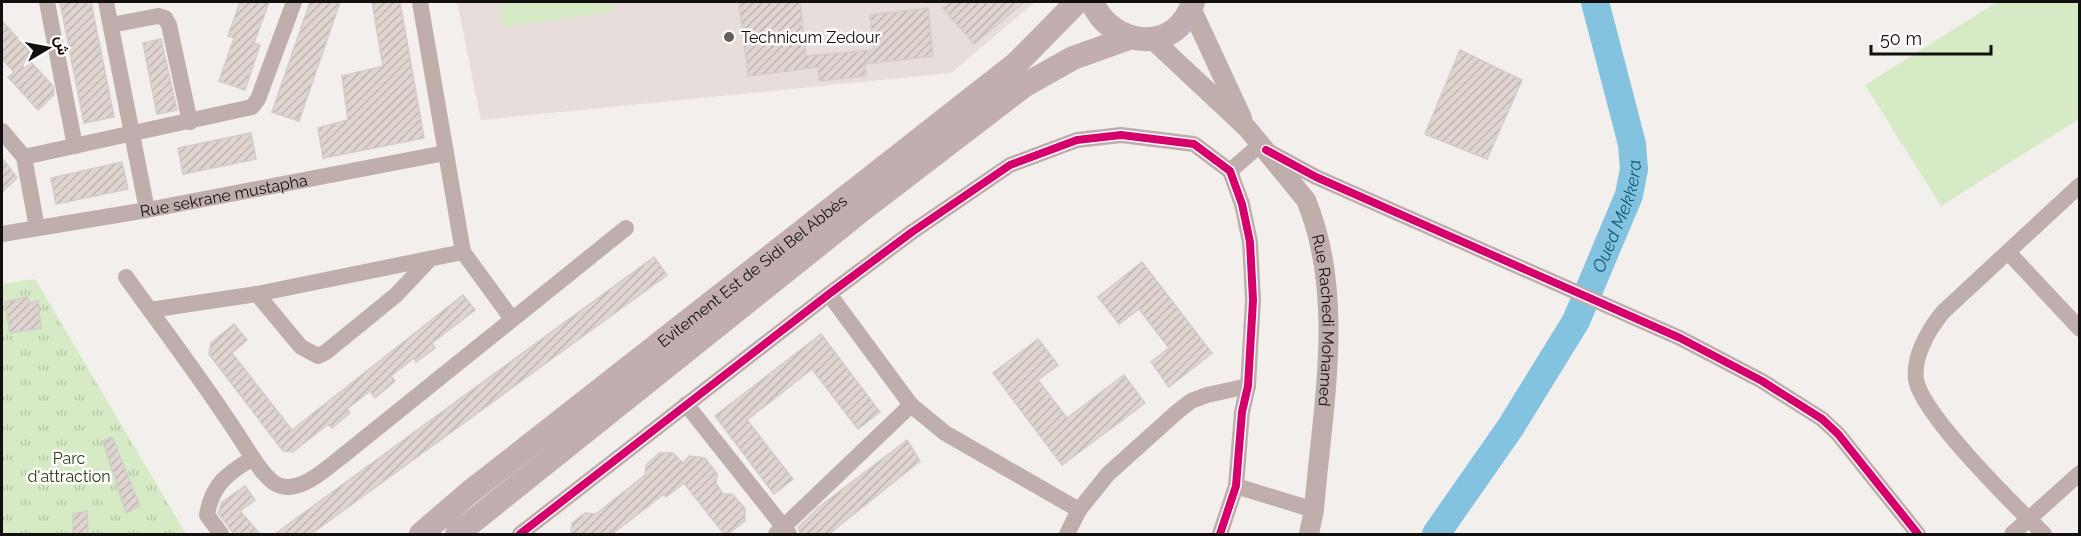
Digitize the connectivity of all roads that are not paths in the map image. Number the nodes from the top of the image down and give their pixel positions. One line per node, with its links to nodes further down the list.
1 (47, 2): 14 (street)
2 (106, 2): 8 (street)
3 (294, 2): 10 (street)
4 (420, 2): 16 (street)
5 (1077, 2): 45 (highway, Evitement Est de Sidi Bel Abbès)
6 (1092, 2): 9 (highway)
7 (1192, 5): 9 (highway, Evitement Est de Sidi Bel Abbès); 11 (main road)
8 (111, 25): 10 (street); 13 (street)
9 (1140, 38): 11 (main road); 46 (highway, Evitement Est de Sidi Bel Abbès)
10 (190, 122): 13 (street)
11 (1248, 128): 15 (main road, Rue Rachedi Mohamed)
12 (2, 131): 17 (street)
13 (132, 134): 14 (street); 20 (street)
14 (75, 146): 17 (street)
15 (1264, 147): 18 (street); 40 (main road, Rue Rachedi Mohamed); 50 (street)
16 (446, 153): 20 (street, Rue sekrane mustapha); 24 (street)
17 (24, 157): 21 (street)
18 (1230, 171): 29 (street); 33 (street)
19 (2079, 185): 25 (street)
20 (147, 210): 21 (street, Rue sekrane mustapha)
21 (37, 228): 23 (street, Rue sekrane mustapha)
22 (626, 228): 31 (street)
23 (2, 234)
24 (464, 252): 26 (street); 31 (street)
25 (2008, 252): 32 (street); 41 (street)
26 (430, 259): 28 (street); 28 (street)
27 (126, 277): 30 (street)
28 (256, 294): 30 (street)
29 (830, 294): 34 (street); 35 (street)
30 (150, 309): 36 (street)
31 (512, 319): 36 (street)
32 (2079, 329)
33 (1248, 386): 38 (street); 39 (street)
34 (686, 404): 42 (street); 43 (street)
35 (911, 405): 39 (street); 42 (street)
36 (253, 458): 44 (street)
37 (2079, 473): 41 (street)
38 (1236, 486): 40 (street); 48 (street)
39 (1079, 510): 47 (street)
40 (1314, 510): 49 (main road, Rue Rachedi Mohamed)
41 (2028, 519): 51 (street); 52 (street)
42 (783, 532)
43 (524, 533)
44 (221, 534)
45 (421, 534)
46 (457, 534)
47 (1067, 534)
48 (1220, 534)
49 (1309, 534)
50 (1918, 534)
51 (2012, 534)
52 (2044, 534)

